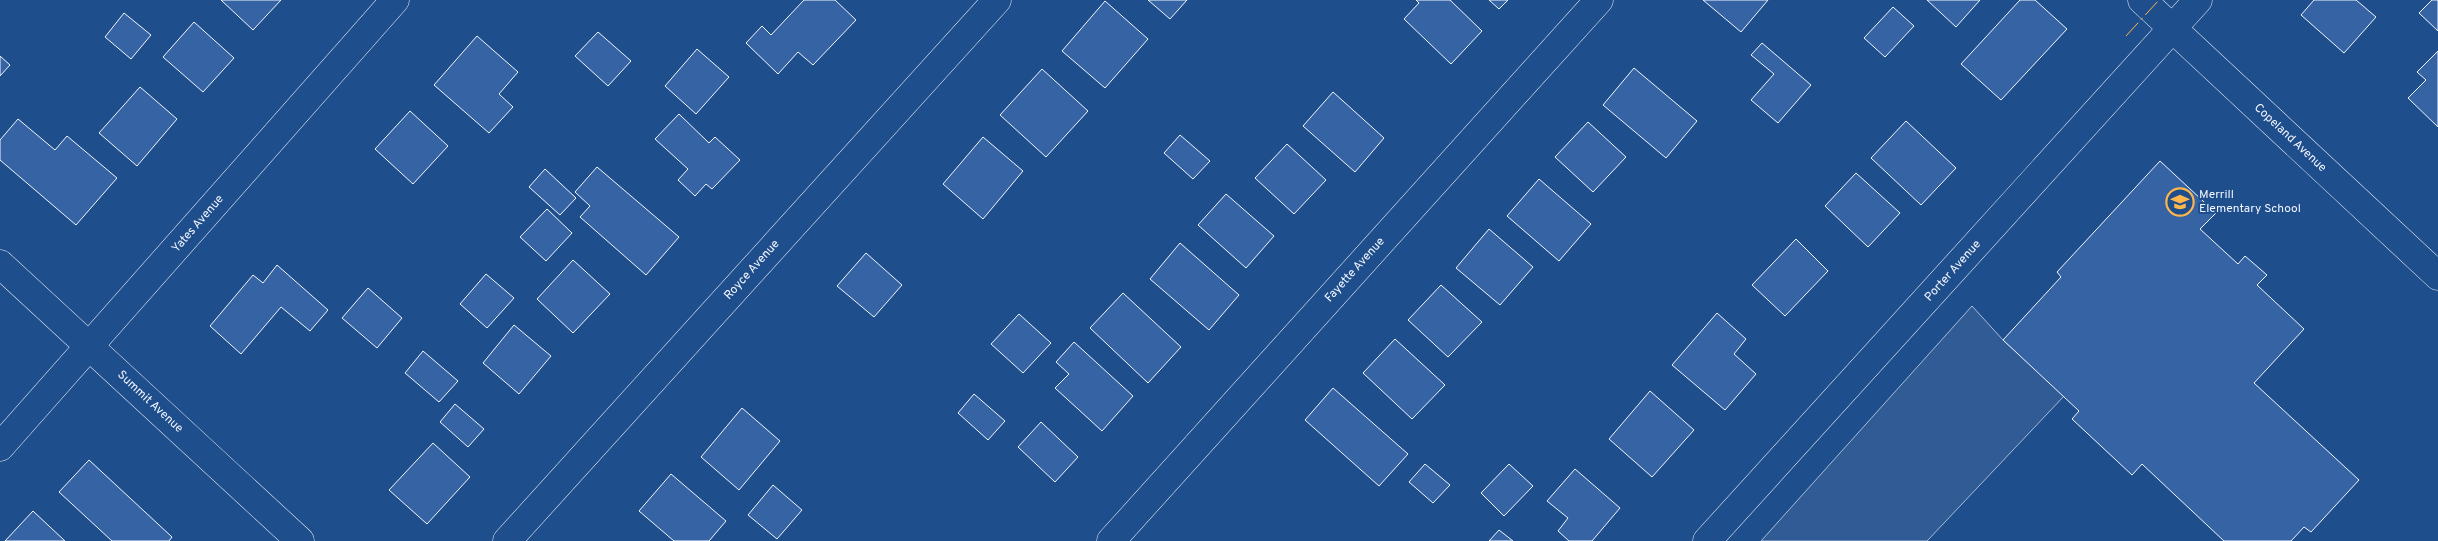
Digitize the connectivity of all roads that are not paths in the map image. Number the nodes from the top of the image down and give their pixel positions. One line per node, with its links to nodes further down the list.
1 (395, 0): 9 (street, Yates Avenue)
2 (997, 0): 12 (street, Royce Avenue)
3 (1599, 0): 13 (street, Fayette Avenue)
4 (2142, 0): 6 (street, Copeland Avenue)
5 (2198, 0): 6 (street, Porter Avenue)
6 (2172, 28): 8 (street, Copeland Avenue); 14 (street, Porter Avenue)
7 (0, 264): 9 (street, Summit Avenue)
8 (2438, 276)
9 (91, 346): 10 (street, Yates Avenue); 11 (street, Summit Avenue)
10 (0, 446)
11 (300, 541)
12 (507, 541)
13 (1111, 541)
14 (1707, 541)

